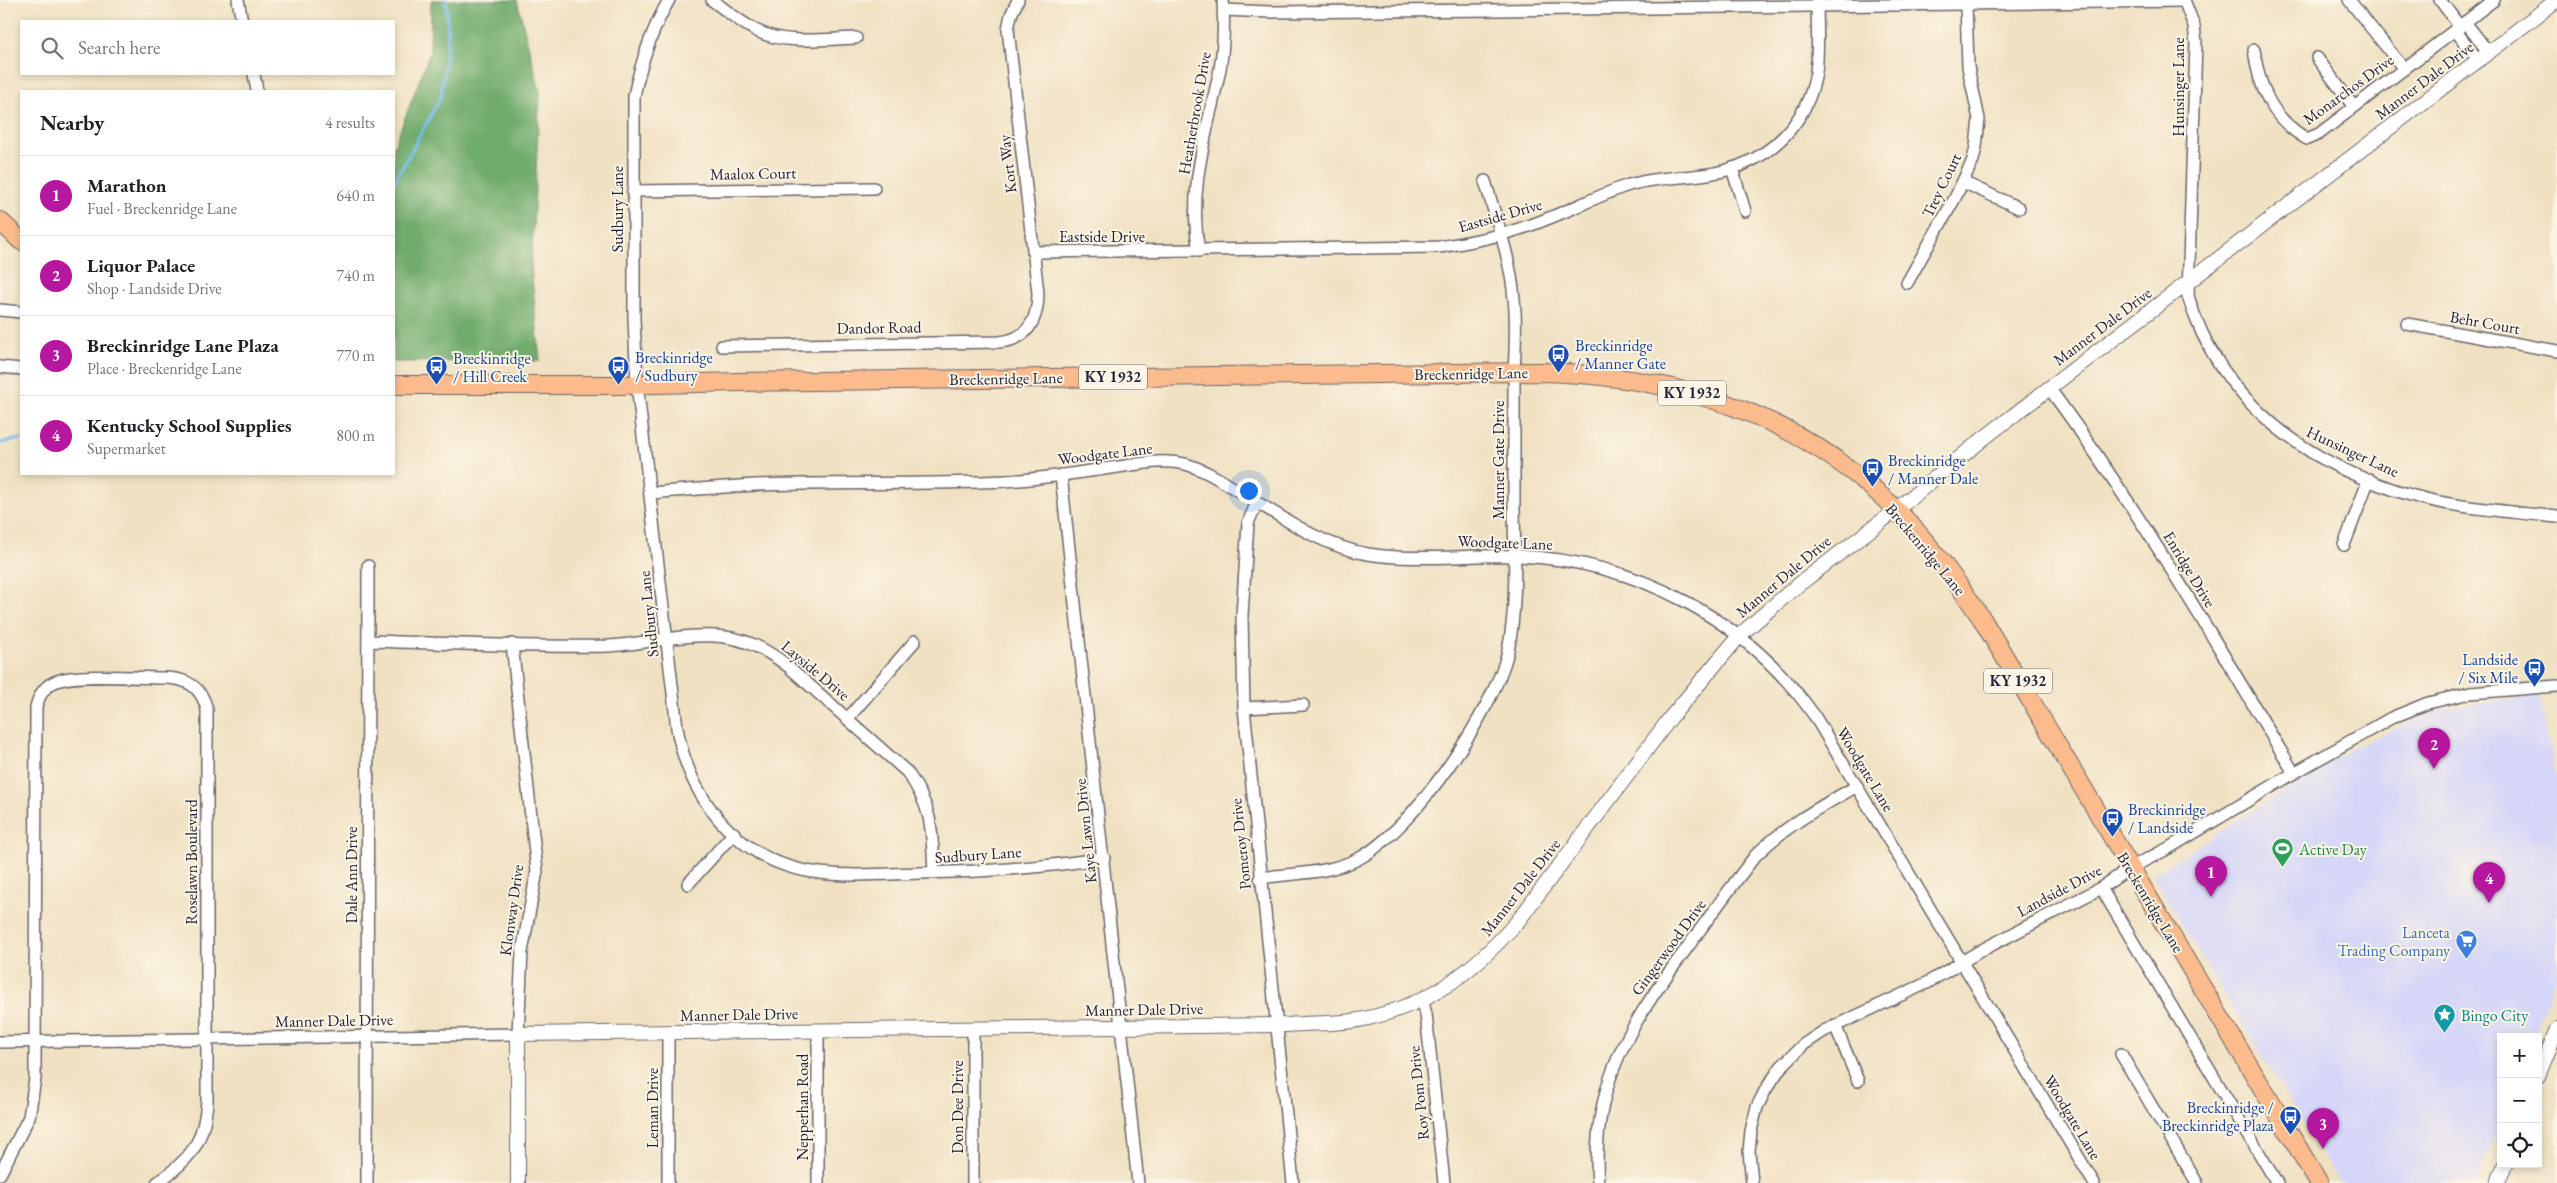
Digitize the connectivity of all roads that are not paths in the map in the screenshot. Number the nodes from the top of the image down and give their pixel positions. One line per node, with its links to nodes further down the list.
1 (238, 0): 14 (street)
2 (669, 0): 28 (street, Sudbury Lane)
3 (712, 0): 16 (street)
4 (1018, 0): 35 (street, Kort Way)
5 (2184, 0): 11 (street, Hunsinger Lane); 36 (street, Hunsinger Lane)
6 (2349, 0): 20 (street)
7 (2440, 0): 15 (street)
8 (2494, 0): 15 (street, Monarchos Drive)
9 (2557, 0): 18 (street, Manner Dale Drive)
10 (1817, 2): 11 (street, Hunsinger Lane); 13 (street, Hunsinger Lane); 24 (street, Eastside Drive)
11 (1966, 4): 26 (street, Trey Court)
12 (1224, 5): 13 (street, Hunsinger Lane); 34 (street, Heatherbrook Drive)
13 (1395, 5)
14 (242, 20)
15 (2460, 26): 18 (street); 20 (street, Monarchos Drive)
16 (856, 38)
17 (2254, 50): 23 (street, Monarchos Drive)
18 (2484, 57): 36 (street, Manner Dale Drive)
19 (2317, 58): 23 (street)
20 (2404, 69): 23 (street, Monarchos Drive)
21 (254, 75): 22 (street)
22 (257, 90)
23 (2354, 107)
24 (1732, 168): 30 (street); 32 (street, Eastside Drive)
25 (1485, 181): 32 (street, Manner Gate Drive)
26 (1963, 182): 29 (street); 37 (street, Trey Court)
27 (874, 188): 28 (street, Maalox Court)
28 (633, 191): 47 (street, Sudbury Lane)
29 (2019, 208)
30 (1745, 211)
31 (0, 221): 33 (main road)
32 (1500, 234): 34 (street, Eastside Drive); 46 (street, Manner Gate Drive)
33 (20, 240)
34 (1199, 251): 35 (street, Eastside Drive)
35 (1033, 252): 41 (street, Kort Way)
36 (2189, 281): 49 (street, Manner Dale Drive); 51 (street, Hunsinger Lane)
37 (1907, 283)
38 (0, 310): 39 (street)
39 (20, 312)
40 (2407, 324): 43 (street, Behr Court)
41 (1032, 326): 42 (street, Dandor Road)
42 (722, 346)
43 (2557, 351)
44 (0, 367): 45 (street)
45 (20, 369)
46 (1514, 373): 47 (main road, Breckenridge Lane / KY 1932); 54 (main road, Breckenridge Lane / KY 1932); 57 (street, Manner Gate Drive)
47 (637, 384): 48 (main road, Breckenridge Lane / KY 1932); 52 (street, Sudbury Lane)
48 (395, 385)
49 (2049, 388): 54 (street, Manner Dale Drive); 68 (street, Enridge Drive)
50 (1061, 475): 52 (street, Woodgate Lane); 53 (street, Woodgate Lane); 71 (street, Kaye Lawn Drive)
51 (2369, 479): 55 (street, Hunsinger Lane); 56 (street)
52 (651, 493): 60 (street, Sudbury Lane)
53 (1257, 502): 57 (street, Woodgate Lane); 66 (street, Pomeroy Drive)
54 (1896, 510): 59 (street, Manner Dale Drive); 72 (main road, Breckenridge Lane / KY 1932)
55 (2557, 517)
56 (2344, 545)
57 (1514, 556): 59 (street, Woodgate Lane); 74 (street, Manner Gate Drive)
58 (368, 566): 62 (street, Dale Ann Drive)
59 (1740, 635): 69 (street, Woodgate Lane); 78 (street, Manner Dale Drive)
60 (667, 640): 63 (street, Layside Drive); 67 (street, Layside Drive); 70 (street, Sudbury Lane)
61 (915, 640): 67 (street)
62 (368, 641): 63 (street, Layside Drive); 87 (street, Dale Ann Drive)
63 (512, 644): 86 (street, Klonway Drive)
64 (2557, 686): 68 (street, Landside Drive)
65 (1303, 706): 66 (street)
66 (1244, 708): 74 (street, Pomeroy Drive)
67 (848, 718): 73 (street, Layside Drive)
68 (2294, 773): 72 (street, Landside Drive)
69 (1857, 786): 77 (street, Woodgate Lane); 105 (street, Gingerwood Drive)
70 (734, 833): 73 (street, Sudbury Lane); 75 (street)
71 (1104, 858): 73 (street, Sudbury Lane); 81 (street, Kaye Lawn Drive)
72 (2130, 868): 76 (street, Landside Drive); 110 (main road, Breckenridge Lane / KY 1932)
73 (934, 873)
74 (1260, 878): 79 (street, Pomeroy Drive)
75 (688, 884)
76 (2101, 888): 77 (street, Landside Drive); 109 (street)
77 (1962, 962): 80 (street, Landside Drive); 107 (street, Woodgate Lane)
78 (1422, 1000): 79 (street, Manner Dale Drive); 104 (street, Roy Pom Drive)
79 (1276, 1025): 81 (street, Manner Dale Drive); 103 (street, Pomeroy Drive)
80 (1835, 1025): 93 (street); 106 (street, Landside Drive)
81 (1123, 1027): 84 (street, Manner Dale Drive); 102 (street, Kaye Lawn Drive)
82 (2557, 1029): 92 (street)
83 (818, 1031): 84 (street, Manner Dale Drive); 85 (street, Manner Dale Drive); 100 (street, Nepperhan Road)
84 (973, 1031): 101 (street, Don Dee Drive)
85 (668, 1032): 86 (street, Manner Dale Drive); 99 (street, Leman Drive)
86 (518, 1034): 87 (street, Manner Dale Drive); 98 (street, Klonway Drive)
87 (367, 1036): 88 (street, Manner Dale Drive); 97 (street, Dale Ann Drive)
88 (207, 1039): 89 (street, Manner Dale Drive); 89 (street, Roselawn Boulevard); 96 (street, Roselawn Boulevard)
89 (34, 1041): 90 (street, Manner Dale Drive); 95 (street)
90 (0, 1042)
91 (2121, 1054): 108 (street)
92 (2542, 1066)
93 (1858, 1081)
94 (2504, 1168): 111 (street)
95 (0, 1174)
96 (157, 1183)
97 (366, 1183)
98 (518, 1183)
99 (668, 1183)
100 (818, 1183)
101 (973, 1183)
102 (1138, 1183)
103 (1293, 1183)
104 (1444, 1183)
105 (1598, 1183)
106 (1752, 1183)
107 (2094, 1183)
108 (2198, 1183)
109 (2277, 1183)
110 (2319, 1183)
111 (2498, 1183)

